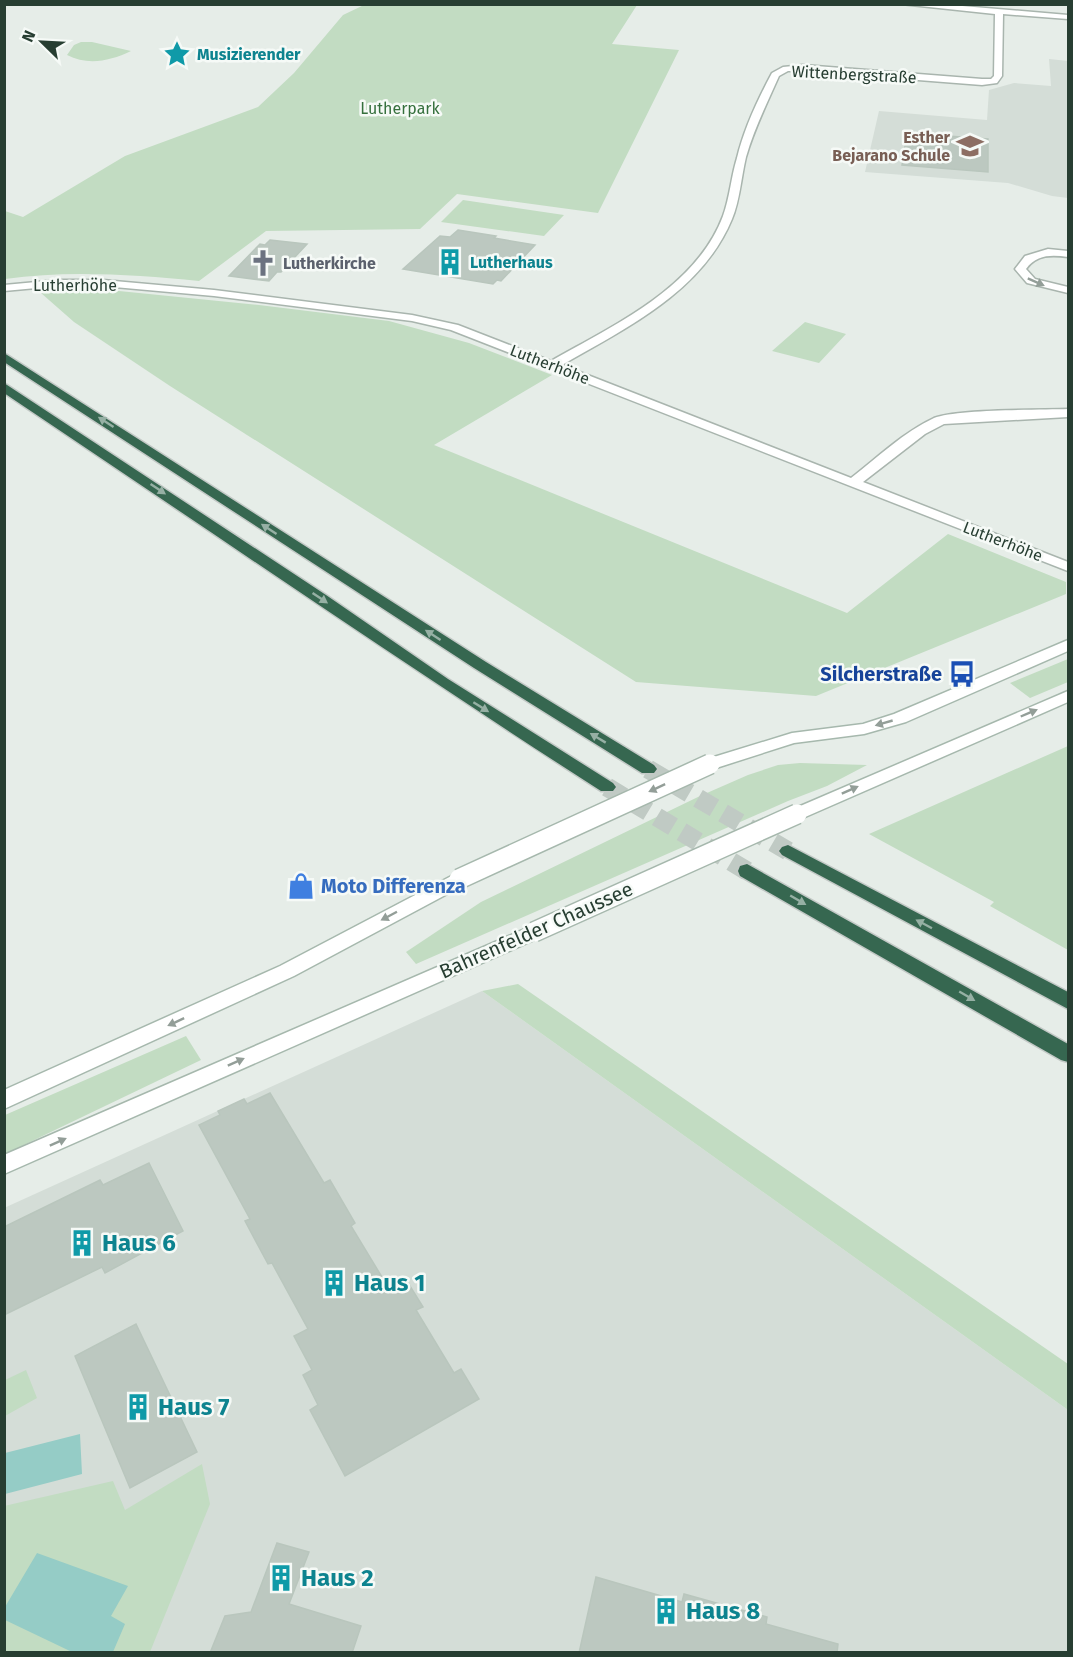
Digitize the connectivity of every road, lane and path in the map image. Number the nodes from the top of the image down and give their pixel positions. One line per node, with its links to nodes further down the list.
1 (904, 4): 2 (street)
2 (999, 12): 3 (street); 8 (street, Wittenbergstraße)
3 (1068, 17)
4 (1068, 254): 6 (street, one-way to 6)
5 (4, 288): 8 (street, Lutherhöhe)
6 (1068, 290)
7 (4, 356): 15 (highway, one-way to 7)
8 (553, 365): 11 (street, Lutherhöhe)
9 (4, 387): 16 (highway, one-way to 16)
10 (1068, 413): 11 (street)
11 (853, 483): 12 (street, Lutherhöhe)
12 (1068, 567)
13 (1068, 645): 21 (street, one-way to 21, bridge)
14 (1068, 696): 22 (street, Bahrenfelder Chaussee, one-way to 14, bridge)
15 (648, 769)
16 (607, 787)
17 (788, 851): 19 (highway, one-way to 17)
18 (747, 871): 20 (highway, one-way to 20)
19 (1068, 1001)
20 (1068, 1054)
21 (4, 1100)
22 (4, 1166)

